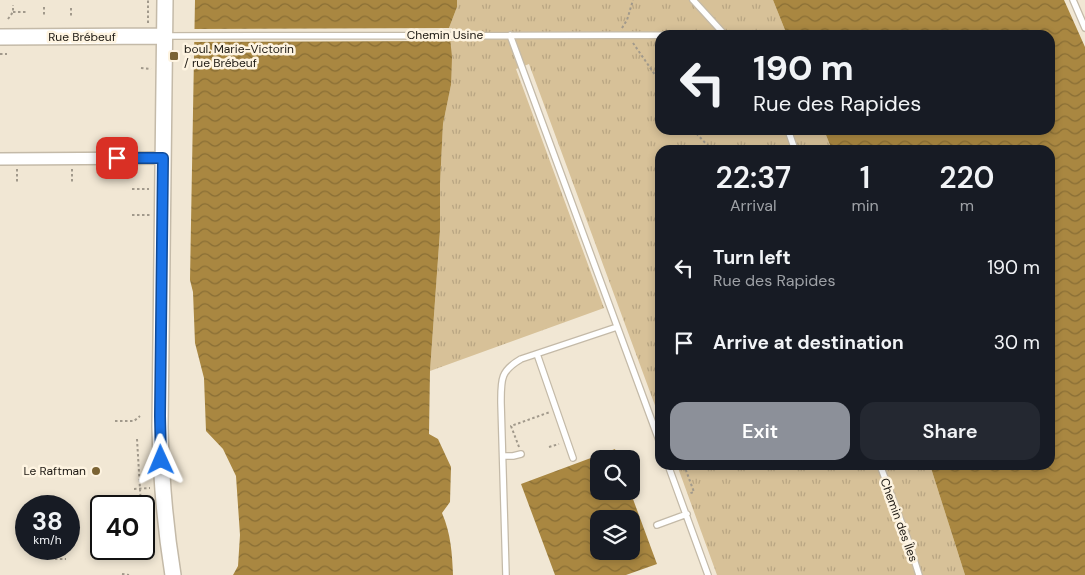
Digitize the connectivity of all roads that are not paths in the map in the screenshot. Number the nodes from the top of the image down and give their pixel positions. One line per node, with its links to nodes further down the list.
1 (165, 0): 8 (street)
2 (692, 0): 5 (lane)
3 (1073, 0): 4 (lane)
4 (1085, 28)
5 (721, 30)
6 (510, 35): 7 (lane, Chemin Usine); 8 (lane, Chemin Usine); 12 (lane)
7 (655, 35)
8 (165, 36): 9 (street, Rue Brébeuf); 10 (street)
9 (0, 37)
10 (163, 158): 11 (street); 22 (street)
11 (0, 159)
12 (617, 327): 13 (lane); 14 (lane)
13 (537, 354): 16 (lane); 17 (lane)
14 (655, 430)
15 (521, 454): 16 (lane)
16 (503, 456): 23 (lane)
17 (573, 458)
18 (670, 470): 20 (lane)
19 (882, 470): 25 (lane, Chemin des Îles)
20 (686, 514): 21 (lane); 24 (lane)
21 (657, 525)
22 (173, 575)
23 (506, 575)
24 (708, 575)
25 (919, 575)

